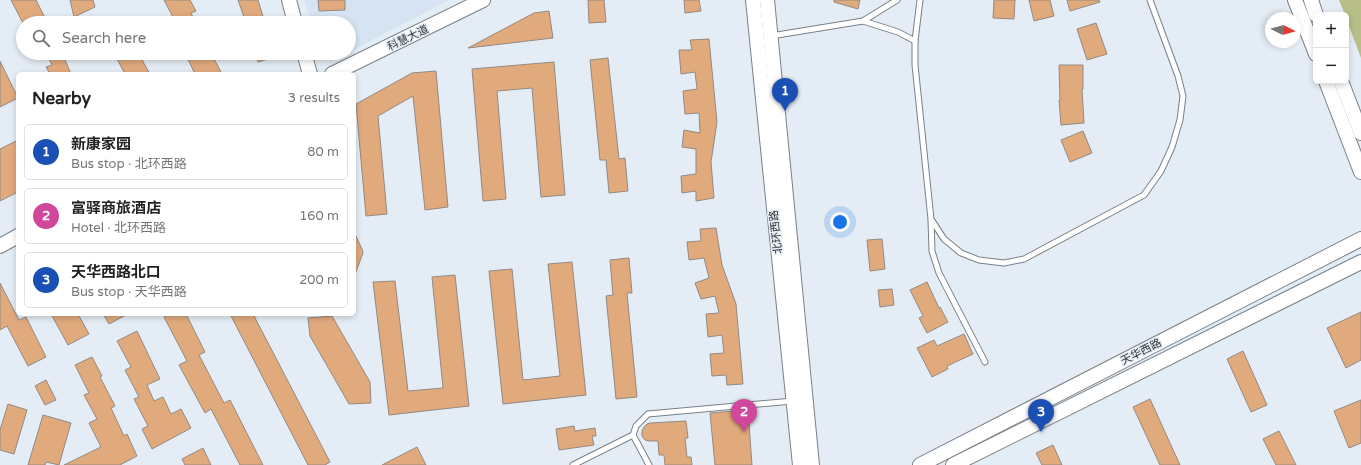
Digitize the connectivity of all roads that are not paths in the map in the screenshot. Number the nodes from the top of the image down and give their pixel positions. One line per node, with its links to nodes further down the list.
1 (289, 0): 11 (street)
2 (483, 0): 18 (street, 科慧大道)
3 (753, 0): 29 (street, 北环西路)
4 (767, 0): 13 (street, 北环西路)
5 (897, 0): 12 (lane)
6 (920, 0): 14 (lane)
7 (1150, 0): 23 (lane)
8 (1295, 0): 15 (street)
9 (1311, 0): 10 (street)
10 (1315, 12)
11 (293, 16)
12 (863, 21): 13 (lane); 14 (lane)
13 (770, 36): 35 (street, 北环西路)
14 (915, 41): 23 (lane)
15 (1314, 48)
16 (306, 60): 17 (street)
17 (309, 72)
18 (336, 72)
19 (1327, 84): 22 (street)
20 (1342, 84): 21 (street)
21 (1361, 133)
22 (1361, 172)
23 (931, 219): 28 (lane)
24 (16, 237): 26 (street)
25 (1361, 239): 31 (street, 天华西路)
26 (0, 246)
27 (1361, 262): 31 (street, 天华西路)
28 (985, 362)
29 (793, 401): 30 (lane); 34 (street, 北环西路)
30 (633, 435): 32 (lane); 33 (lane)
31 (946, 460): 36 (street, 天华西路)
32 (573, 465)
33 (649, 465)
34 (800, 465)
35 (812, 465)
36 (920, 465)

